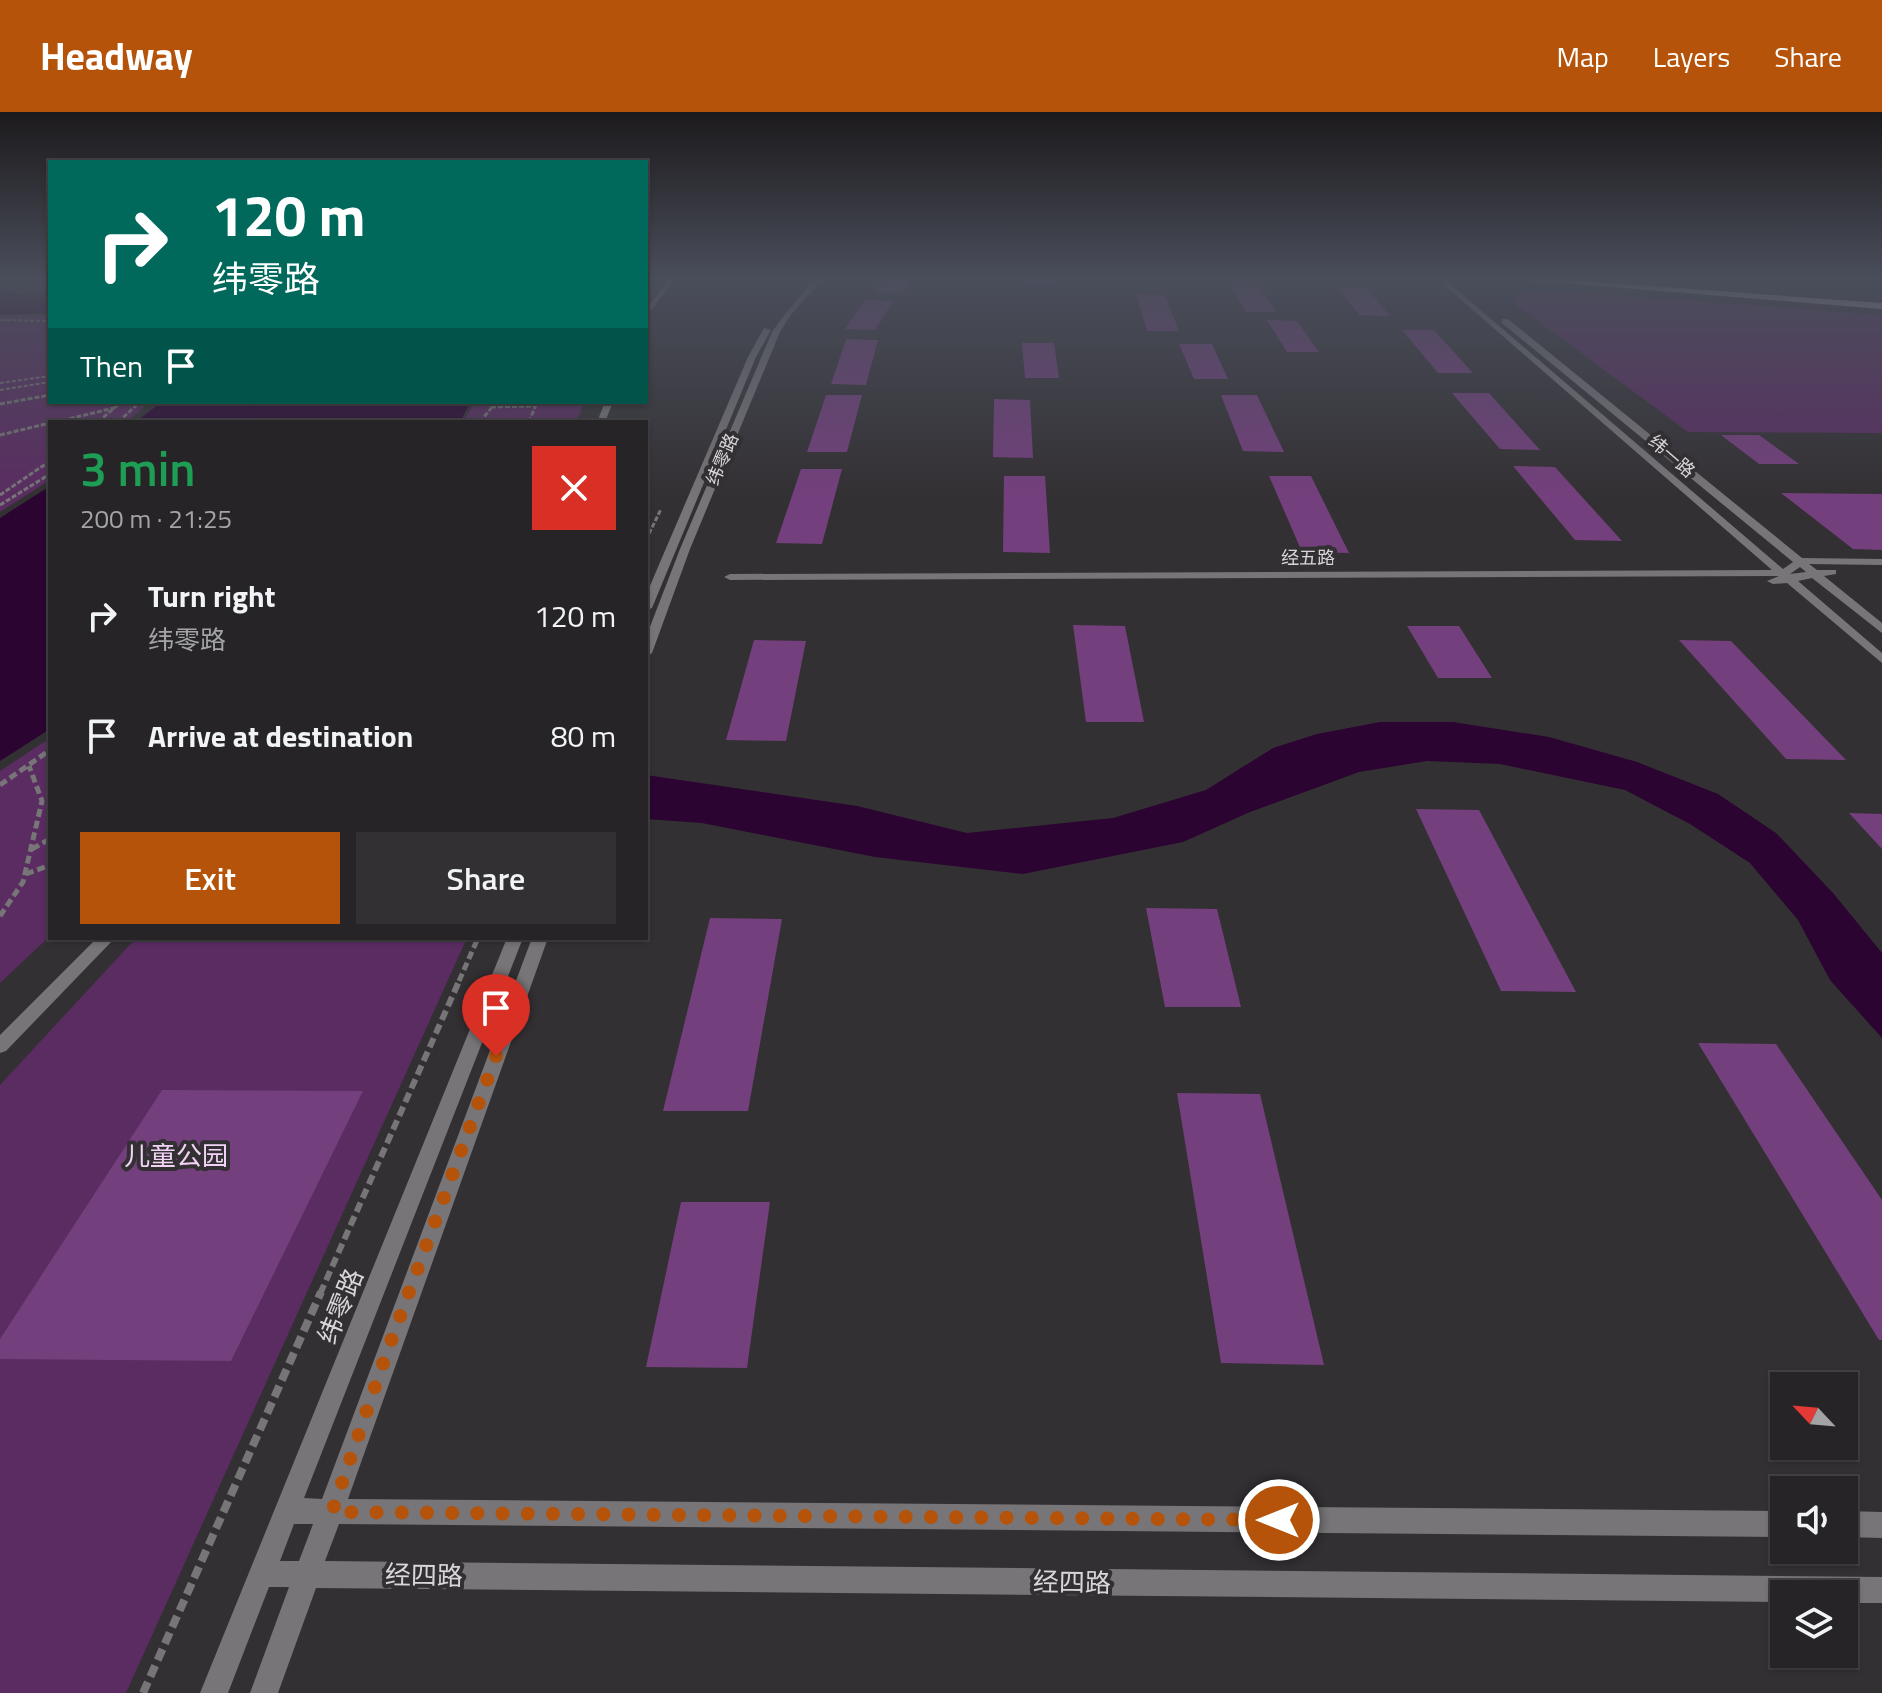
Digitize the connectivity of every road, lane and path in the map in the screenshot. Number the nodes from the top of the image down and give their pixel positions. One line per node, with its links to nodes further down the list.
1 (755, 352): 33 (street, 纬零路)
2 (768, 352): 35 (street, 纬零路)
3 (1525, 352): 31 (street, 纬一路)
4 (1544, 352): 27 (street, 纬一路)
5 (48, 376): 7 (path)
6 (48, 382): 8 (path)
7 (0, 383)
8 (0, 390)
9 (48, 395): 10 (path)
10 (0, 404)
11 (119, 404): 16 (path)
12 (138, 404): 19 (path)
13 (494, 404): 15 (path)
14 (536, 404): 15 (path)
15 (491, 407): 20 (path)
16 (114, 408): 17 (path); 18 (path)
17 (64, 420)
18 (100, 420)
19 (120, 420)
20 (481, 420)
21 (48, 423): 22 (path)
22 (0, 435)
23 (48, 462): 25 (path)
24 (48, 475): 26 (path)
25 (0, 495)
26 (0, 505)
27 (1802, 561): 28 (street); 29 (street, 纬一路); 31 (street)
28 (1882, 562)
29 (1814, 572): 30 (street); 31 (street); 34 (street, 纬一路)
30 (1882, 572)
31 (1788, 577): 32 (street); 36 (street, 纬一路)
32 (731, 580)
33 (648, 603)
34 (1882, 629)
35 (648, 648)
36 (1882, 659)
37 (48, 752): 38 (path)
38 (29, 766): 39 (path); 41 (path)
39 (0, 785)
40 (48, 840): 41 (path)
41 (31, 849): 43 (path)
42 (48, 866): 43 (path)
43 (25, 875): 44 (path)
44 (0, 916)
45 (105, 940): 49 (street)
46 (477, 940): 58 (path)
47 (514, 940): 50 (street, 纬零路)
48 (539, 940): 51 (street)
49 (0, 1046)
50 (289, 1511): 51 (street); 55 (street, 纬零路)
51 (332, 1512): 52 (street); 56 (street)
52 (1770, 1524)
53 (1858, 1524): 54 (street)
54 (1882, 1525)
55 (262, 1574): 56 (street, 经四路); 59 (street, 纬零路)
56 (309, 1574): 57 (street, 经四路); 60 (street)
57 (1882, 1590)
58 (143, 1693)
59 (214, 1693)
60 (264, 1693)

